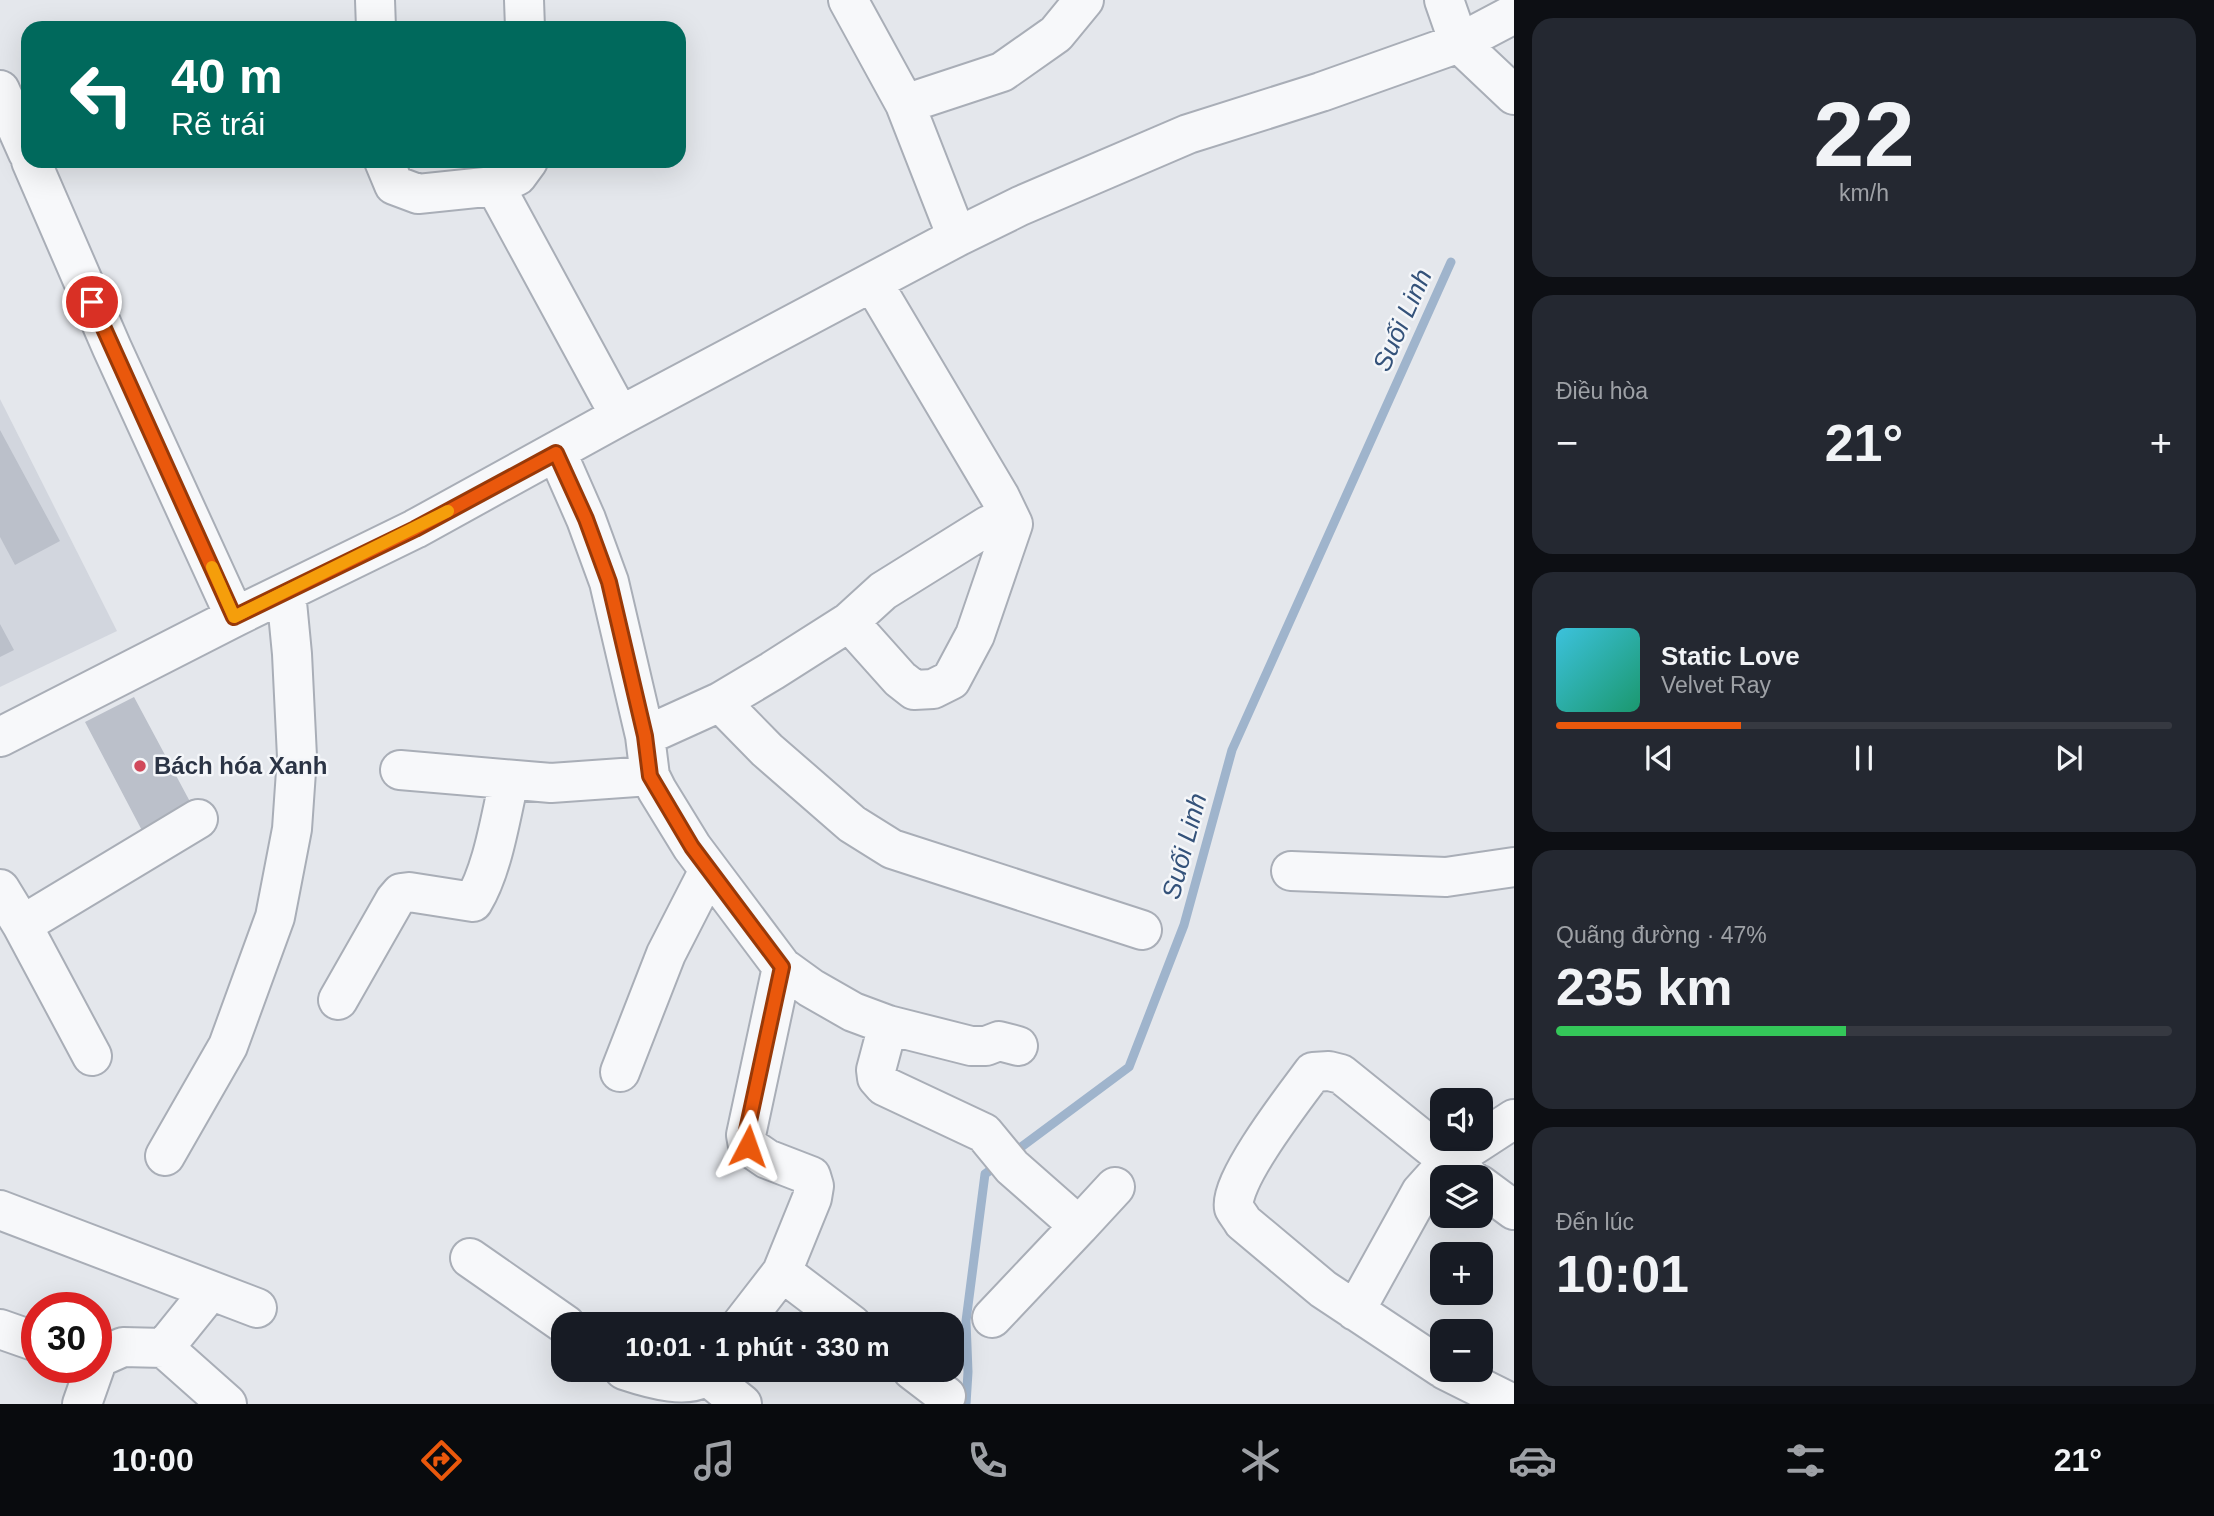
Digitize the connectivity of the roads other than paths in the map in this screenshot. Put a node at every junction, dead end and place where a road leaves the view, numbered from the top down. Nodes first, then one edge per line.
1 (376, 0) edge
2 (524, 0) edge
3 (848, 0) edge
4 (1084, 0) edge
5 (1444, 0) edge
6 (1514, 14) edge
7 (376, 21) edge
8 (525, 21) edge
9 (1459, 43) junction
10 (0, 90) edge
11 (1514, 95) edge
12 (905, 104) junction
13 (21, 134) edge
14 (36, 168) edge
15 (387, 168) edge
16 (523, 168) edge
17 (495, 186) junction
18 (957, 237) junction
19 (873, 283) junction
20 (620, 416) junction
21 (556, 453) junction
22 (1013, 524) junction
23 (286, 592) junction
24 (234, 617) junction
25 (849, 622) junction
26 (720, 702) junction
27 (645, 736) junction
28 (0, 737) edge
29 (400, 770) dead end
30 (650, 776) junction
31 (509, 781) junction
32 (198, 819) dead end
33 (1514, 867) edge
34 (709, 870) junction
35 (1291, 871) dead end
36 (0, 890) edge
37 (22, 925) junction
38 (1142, 930) dead end
39 (782, 967) junction
40 (338, 1000) dead end
41 (888, 1025) junction
42 (1018, 1046) dead end
43 (92, 1056) dead end
44 (620, 1072) dead end
45 (1514, 1119) edge
46 (164, 1156) dead end
47 (1453, 1165) edge
48 (1464, 1165) edge
49 (1115, 1187) dead end
50 (1430, 1187) edge
51 (1493, 1195) edge
52 (0, 1210) edge
53 (1514, 1210) edge
54 (1079, 1226) junction
55 (470, 1258) dead end
56 (782, 1272) junction
57 (210, 1291) junction
58 (257, 1308) dead end
59 (1355, 1311) junction
60 (751, 1312) edge
61 (835, 1312) edge
62 (551, 1315) edge
63 (992, 1318) dead end
64 (0, 1329) edge
65 (21, 1336) edge
66 (164, 1348) junction
67 (112, 1353) edge
68 (1430, 1360) edge
69 (719, 1382) edge
70 (928, 1382) edge
71 (1470, 1382) edge
72 (89, 1383) edge
73 (946, 1396) dead end
74 (82, 1404) edge
75 (227, 1404) edge
76 (742, 1404) edge
77 (1513, 1404) edge

1 - 7 street
2 - 8 street
3 - 12 street
4 - 12 street
5 - 9 street
6 - 9 street
9 - 11 street
9 - 18 street
10 - 13 street
12 - 18 street
14 - 24 street
15 - 17 street
16 - 17 street
17 - 20 street
18 - 19 street
19 - 20 street
19 - 22 street
20 - 21 street
21 - 23 street
21 - 27 street
22 - 25 street
22 - 25 street
23 - 24 street
23 - 46 street
24 - 28 street
25 - 26 street
26 - 27 street
26 - 38 street
27 - 30 street
29 - 31 street
30 - 31 street
30 - 34 street
31 - 40 street
32 - 37 street
33 - 35 street
34 - 39 street
34 - 44 street
36 - 37 street
37 - 43 street
39 - 41 street
39 - 56 street
41 - 42 street
41 - 54 street
45 - 48 street
47 - 59 street
49 - 54 street
50 - 59 street
51 - 53 street
52 - 57 street
54 - 63 street
55 - 62 street
56 - 60 street
56 - 61 street
57 - 58 street
57 - 66 street
59 - 68 street
64 - 65 street
66 - 67 street
66 - 75 street
69 - 76 street
70 - 73 street
71 - 77 street
72 - 74 street

